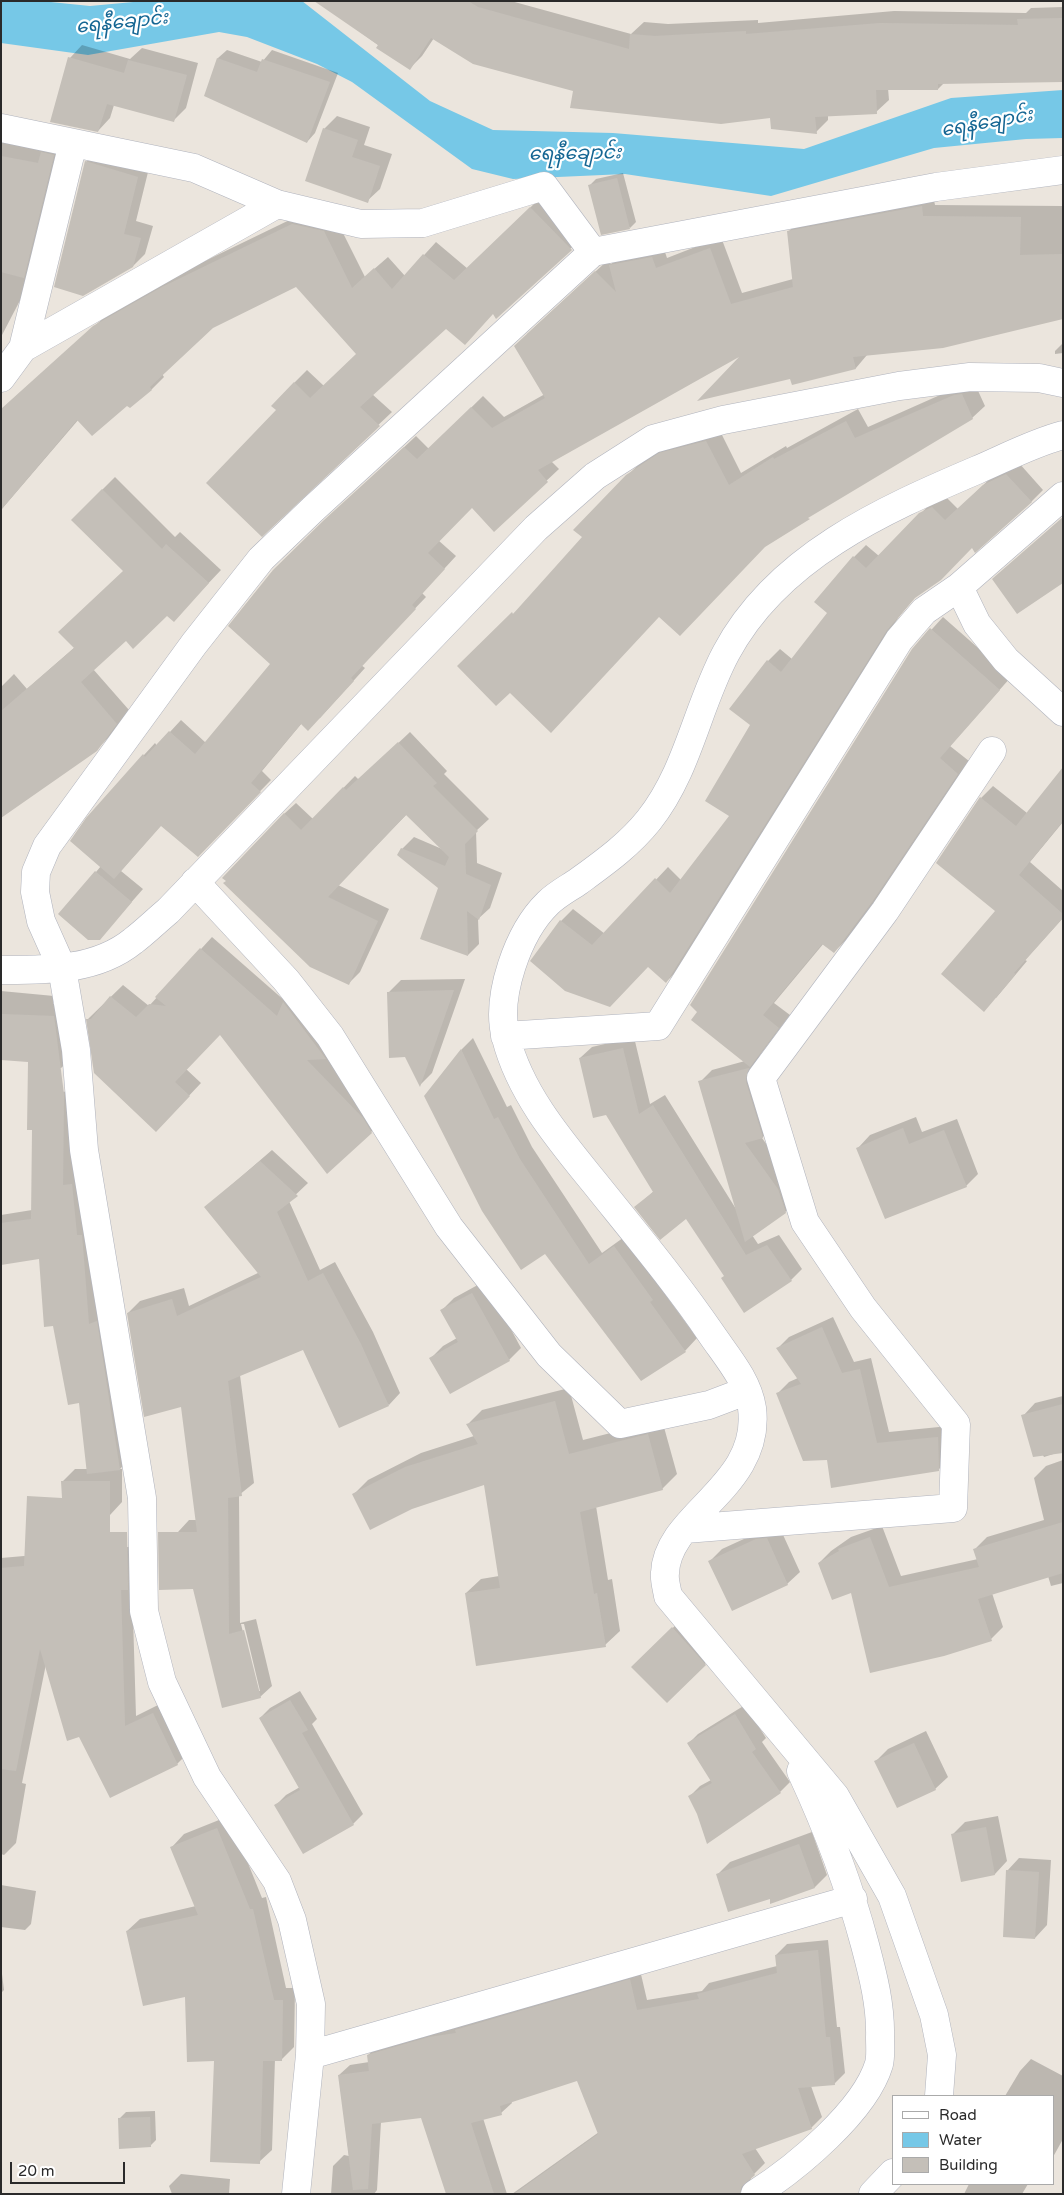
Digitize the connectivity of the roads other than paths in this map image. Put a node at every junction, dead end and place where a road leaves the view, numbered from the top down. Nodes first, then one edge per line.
1 (1, 128) edge
2 (73, 143) junction
3 (1063, 170) edge
4 (277, 204) junction
5 (593, 252) junction
6 (23, 348) junction
7 (1, 378) edge
8 (1063, 383) edge
9 (1063, 435) edge
10 (1063, 496) edge
11 (959, 587) junction
12 (1063, 712) edge
13 (992, 751) dead end
14 (195, 882) junction
15 (62, 968) junction
16 (1, 970) edge
17 (505, 1036) junction
18 (746, 1391) junction
19 (685, 1529) junction
20 (771, 1718) junction
21 (853, 1900) junction
22 (310, 2055) junction
23 (938, 2095) edge
24 (892, 2174) edge
25 (296, 2194) edge
26 (756, 2194) edge
27 (873, 2194) edge

1 - 2 street
2 - 4 street
2 - 6 street
3 - 5 street
4 - 5 street
4 - 6 street
5 - 15 street
6 - 7 street
8 - 14 street
9 - 17 street
10 - 11 street
11 - 12 street
11 - 17 street
13 - 19 street
14 - 15 street
14 - 18 street
15 - 16 street
15 - 22 street
17 - 18 street
18 - 19 street
19 - 20 street
20 - 21 street
20 - 23 street
21 - 22 street
21 - 26 street
22 - 25 street
24 - 27 street

